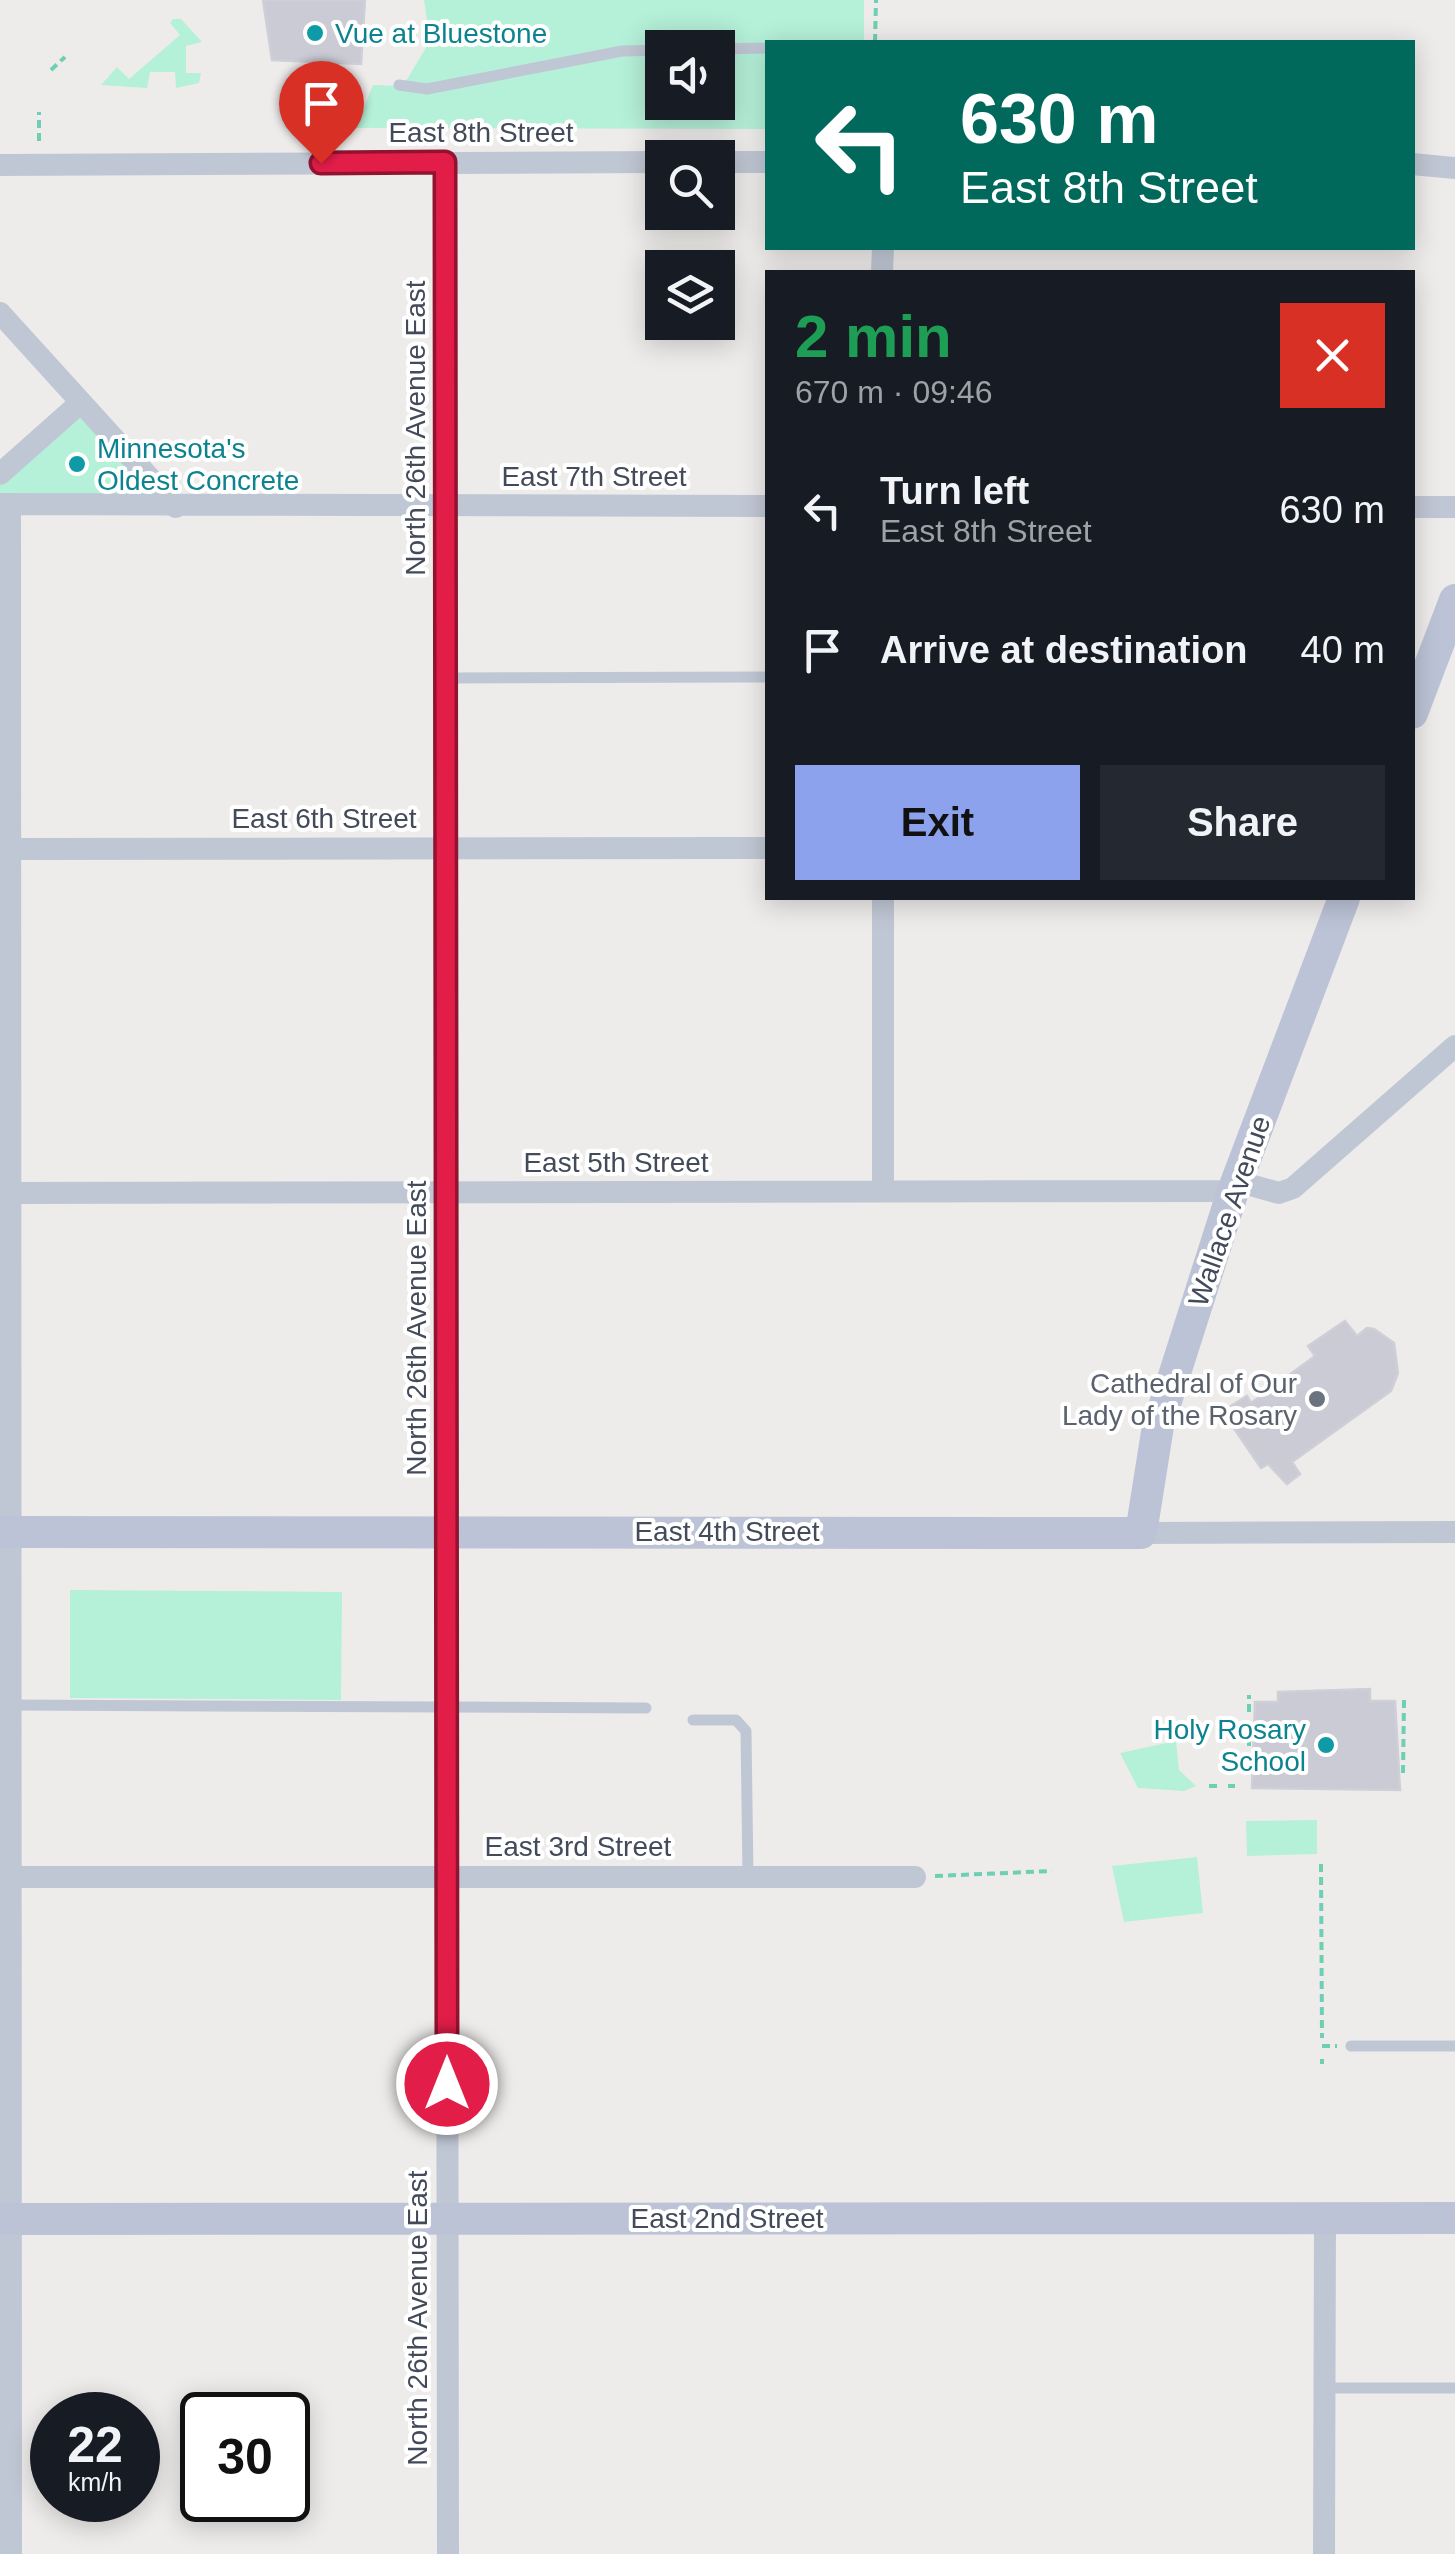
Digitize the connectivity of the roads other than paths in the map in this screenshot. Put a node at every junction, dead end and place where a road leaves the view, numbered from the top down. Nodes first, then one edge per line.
1 (765, 48) edge
2 (735, 49) edge
3 (645, 50) edge
4 (399, 85) dead end
5 (445, 162) junction
6 (645, 162) edge
7 (735, 162) edge
8 (765, 162) edge
9 (1415, 164) edge
10 (0, 165) edge
11 (1455, 168) edge
12 (0, 313) edge
13 (80, 403) junction
14 (0, 474) edge
15 (5, 504) edge
16 (176, 506) junction
17 (445, 506) junction
18 (765, 506) edge
19 (1415, 506) edge
20 (1455, 506) edge
21 (1455, 600) edge
22 (765, 677) edge
23 (446, 678) junction
24 (1415, 706) edge
25 (5, 848) edge
26 (446, 848) junction
27 (765, 848) edge
28 (883, 900) edge
29 (1343, 900) edge
30 (1455, 1046) edge
31 (1235, 1186) junction
32 (884, 1191) junction
33 (446, 1192) junction
34 (6, 1193) edge
35 (5, 1364) edge
36 (446, 1530) junction
37 (6, 1532) edge
38 (1455, 1532) edge
39 (1142, 1533) junction
40 (6, 1705) edge
41 (446, 1706) junction
42 (646, 1708) dead end
43 (693, 1720) dead end
44 (447, 1876) junction
45 (748, 1876) junction
46 (915, 1876) road end
47 (6, 1877) edge
48 (1351, 2046) dead end
49 (1455, 2046) edge
50 (447, 2218) junction
51 (1455, 2218) edge
52 (5, 2219) edge
53 (1325, 2219) junction
54 (1324, 2388) junction
55 (1455, 2388) edge
56 (4, 2392) edge
57 (11, 2554) edge
58 (448, 2554) edge
59 (1324, 2554) edge

1 - 2 lane
3 - 4 lane
5 - 6 street, East 8th Street
5 - 10 street, East 8th Street
5 - 17 street, North 26th Avenue East
7 - 8 street
9 - 11 street
12 - 13 street
13 - 14 street
13 - 16 street
15 - 16 street, East 7th Street
15 - 25 street
16 - 17 street, East 7th Street
17 - 18 street, East 7th Street
17 - 23 street, North 26th Avenue East
19 - 20 street
21 - 24 main road
22 - 23 lane
23 - 26 street, North 26th Avenue East
25 - 26 street, East 6th Street
25 - 34 street
26 - 27 street, East 6th Street
26 - 33 street, North 26th Avenue East
28 - 32 street
29 - 31 main road, Wallace Avenue
30 - 31 street, East 5th Street
31 - 32 street, East 5th Street
31 - 39 main road, Wallace Avenue
32 - 33 street, East 5th Street
33 - 34 street, East 5th Street
33 - 36 street, North 26th Avenue East
34 - 35 street
35 - 37 street
36 - 37 main road, East 4th Street
36 - 39 main road, East 4th Street
36 - 41 street, North 26th Avenue East
37 - 40 street
38 - 39 street, East 4th Street
40 - 41 lane
40 - 47 street
41 - 42 lane
41 - 44 street, North 26th Avenue East
43 - 45 lane
44 - 45 street, East 3rd Street
44 - 47 street, East 3rd Street
44 - 50 street, North 26th Avenue East
45 - 46 street, East 3rd Street
47 - 52 street
48 - 49 lane
50 - 52 main road, East 2nd Street
50 - 53 main road, East 2nd Street
50 - 58 street, North 26th Avenue East
51 - 53 main road, East 2nd Street
52 - 56 street
53 - 54 street
54 - 55 lane
54 - 59 street
56 - 57 street

